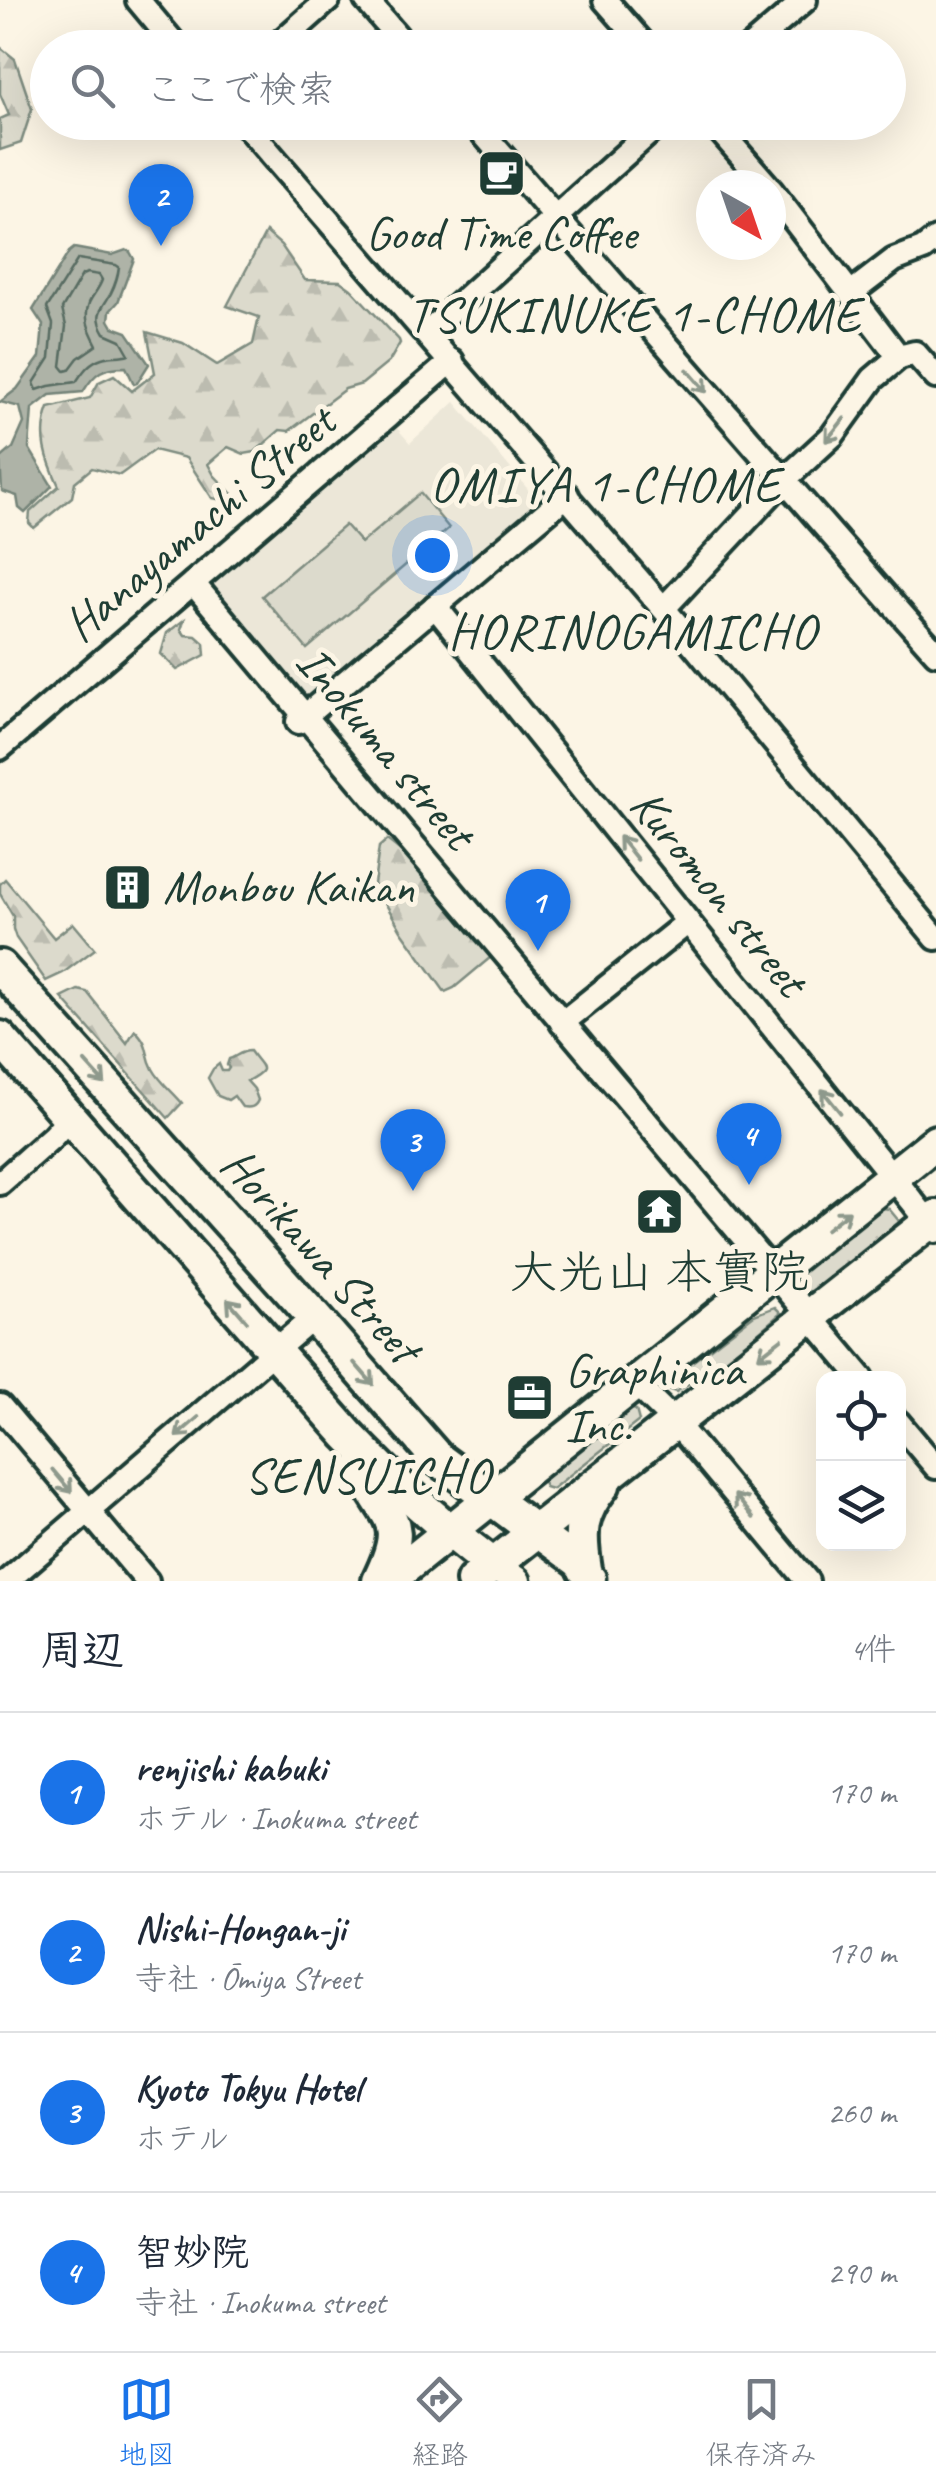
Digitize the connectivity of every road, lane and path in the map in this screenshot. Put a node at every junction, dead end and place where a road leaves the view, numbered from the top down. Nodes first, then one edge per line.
1 (138, 0) edge
2 (328, 0) edge
3 (366, 0) edge
4 (605, 0) edge
5 (806, 0) edge
6 (163, 30) edge
7 (294, 30) edge
8 (392, 30) edge
9 (631, 30) edge
10 (770, 30) edge
11 (259, 140) edge
12 (489, 140) edge
13 (641, 140) edge
14 (728, 140) edge
15 (753, 170) edge
16 (786, 210) edge
17 (555, 216) junction
18 (936, 239) edge
19 (851, 293) junction
20 (427, 333) junction
21 (907, 354) junction
22 (452, 361) junction
23 (936, 378) edge
24 (783, 482) junction
25 (567, 495) junction
26 (193, 583) junction
27 (435, 606) junction
28 (664, 608) junction
29 (936, 652) edge
30 (301, 719) junction
31 (0, 748) edge
32 (688, 922) junction
33 (936, 938) edge
34 (0, 967) edge
35 (562, 1023) junction
36 (0, 1038) edge
37 (69, 1118) junction
38 (936, 1142) edge
39 (892, 1178) junction
40 (0, 1183) edge
41 (934, 1224) edge
42 (772, 1272) junction
43 (314, 1317) junction
44 (810, 1317) junction
45 (274, 1351) junction
46 (856, 1371) edge
47 (635, 1383) junction
48 (0, 1406) edge
49 (675, 1422) junction
50 (906, 1431) edge
51 (348, 1435) junction
52 (544, 1456) junction
53 (437, 1458) junction
54 (618, 1466) junction
55 (936, 1467) edge
56 (489, 1498) junction
57 (89, 1513) junction
58 (448, 1531) junction
59 (535, 1531) junction
60 (494, 1576) edge
61 (589, 1576) edge
62 (7, 1581) edge
63 (148, 1581) edge
64 (379, 1581) edge
65 (388, 1581) edge
66 (807, 1581) edge

1 - 6 street
2 - 7 street
3 - 8 street
4 - 9 street
5 - 10 street
11 - 20 street
12 - 17 street
13 - 17 street
14 - 15 street
16 - 19 street
17 - 20 street
17 -> 24 street
18 - 19 street
19 - 21 street
20 - 22 street
21 - 23 street
21 -> 24 street
22 - 25 street
22 - 26 street, Hanayamachi Street
24 - 28 street
24 - 29 street
25 - 27 street
25 - 28 street
26 - 30 street, Inokuma street
26 - 31 street, Hanayamachi Street
27 - 30 street
32 -> 27 street, Kuromon street
28 - 33 street
30 - 35 street, Inokuma street
32 - 35 street
39 -> 32 street, Kuromon street
34 -> 43 highway, Horikawa Street
35 - 42 street, Inokuma street
36 - 37 highway, Horikawa Street
37 - 40 street
45 -> 37 highway, Horikawa Street
38 - 39 highway
39 - 41 street, Kuromon street
42 -> 39 highway
41 - 44 highway
42 - 44 street, Inokuma street
42 - 47 highway
43 - 45 street
43 -> 53 highway, Horikawa Street
44 - 46 street, Inokuma street
44 -> 49 highway
45 - 51 highway, Horikawa Street
45 -> 57 street
47 - 49 street
47 - 52 highway
48 -> 57 street
49 - 54 highway
66 -> 49 street
50 - 55 street
51 - 58 highway, Horikawa Street
51 - 64 highway
52 - 53 highway
52 - 56 highway
53 - 56 highway, Horikawa Street
54 - 59 highway
54 - 61 highway
56 - 58 highway
56 - 59 highway, Horikawa Street
57 - 62 street
57 - 63 street
58 - 60 highway, Horikawa Street
58 - 65 highway
59 - 60 highway
59 - 61 main road, Horikawa Street

